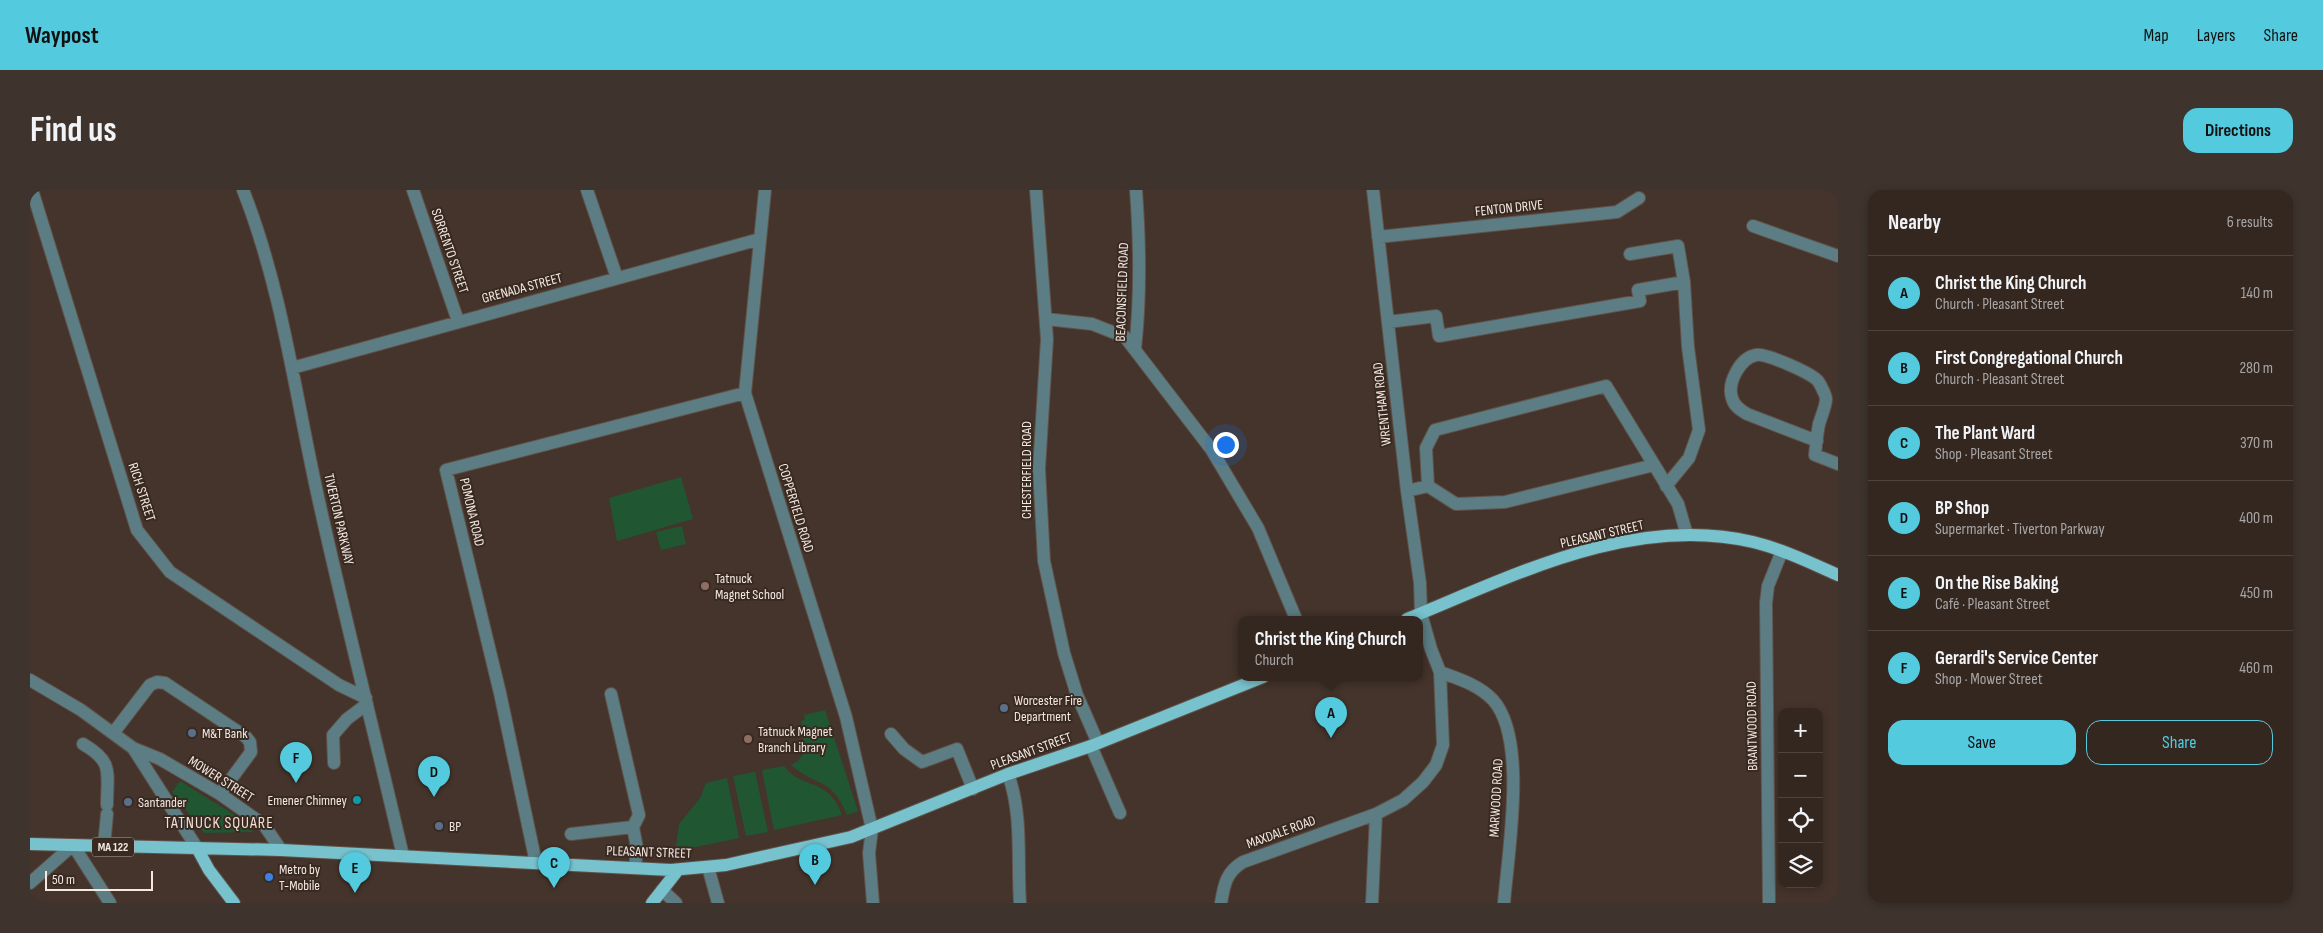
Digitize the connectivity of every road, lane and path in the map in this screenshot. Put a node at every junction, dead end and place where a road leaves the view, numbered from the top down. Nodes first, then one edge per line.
1 (32, 190) edge
2 (242, 190) edge
3 (413, 190) edge
4 (587, 190) edge
5 (765, 190) edge
6 (1036, 190) edge
7 (1136, 190) edge
8 (1373, 190) edge
9 (1639, 198) dead end
10 (1753, 226) dead end
11 (1378, 237) junction
12 (760, 239) junction
13 (1630, 254) dead end
14 (1838, 256) edge
15 (617, 278) junction
16 (1684, 282) junction
17 (1046, 319) junction
18 (458, 321) junction
19 (1388, 322) junction
20 (1135, 349) junction
21 (292, 368) junction
22 (745, 393) junction
23 (1817, 441) junction
24 (1838, 464) edge
25 (1654, 465) junction
26 (1428, 486) junction
27 (1666, 486) junction
28 (1407, 491) junction
29 (1686, 535) junction
30 (1782, 551) junction
31 (1838, 575) edge
32 (1421, 614) junction
33 (1295, 616) edge
34 (1416, 616) edge
35 (1423, 621) edge
36 (1440, 672) junction
37 (30, 680) edge
38 (1253, 681) edge
39 (611, 694) dead end
40 (367, 701) junction
41 (114, 732) junction
42 (891, 734) dead end
43 (82, 744) dead end
44 (1094, 744) junction
45 (133, 748) junction
46 (334, 763) dead end
47 (1008, 774) junction
48 (973, 788) junction
49 (220, 794) junction
50 (1120, 812) dead end
51 (1376, 814) junction
52 (633, 827) junction
53 (872, 829) junction
54 (571, 834) dead end
55 (30, 844) edge
56 (73, 845) junction
57 (104, 846) junction
58 (197, 848) junction
59 (281, 850) junction
60 (403, 856) junction
61 (536, 863) junction
62 (708, 867) junction
63 (635, 868) junction
64 (678, 870) junction
65 (30, 883) edge
66 (662, 890) junction
67 (110, 903) edge
68 (234, 903) edge
69 (652, 903) edge
70 (676, 903) edge
71 (718, 903) edge
72 (873, 903) edge
73 (1020, 903) edge
74 (1221, 903) edge
75 (1372, 903) edge
76 (1504, 903) edge
77 (1769, 903) edge

1 - 40 street, RICH STREET
2 - 21 street, TIVERTON PARKWAY
3 - 18 street, SORRENTO STREET
4 - 15 street
5 - 12 street, COPPERFIELD ROAD
6 - 17 street, CHESTERFIELD ROAD
7 - 20 street, BEACONSFIELD ROAD
8 - 11 street, WRENTHAM ROAD
9 - 11 street, FENTON DRIVE
10 - 14 street
11 - 19 street, WRENTHAM ROAD
12 - 15 street, GRENADA STREET
12 - 22 street, COPPERFIELD ROAD
13 - 16 street
15 - 18 street, GRENADA STREET
16 - 19 street
16 - 27 street
17 - 20 street
17 - 44 street, CHESTERFIELD ROAD
18 - 21 street, GRENADA STREET
19 - 28 street, WRENTHAM ROAD
20 - 33 street, BEACONSFIELD ROAD
21 - 40 street, TIVERTON PARKWAY
22 - 53 street, COPPERFIELD ROAD
22 - 61 street, POMONA ROAD
23 - 23 street
23 - 24 street
25 - 26 street
25 - 26 street
25 - 27 street
26 - 28 street
27 - 29 street
28 - 32 street, WRENTHAM ROAD
29 - 30 main road, PLEASANT STREET
29 - 32 main road, PLEASANT STREET
30 - 31 main road, PLEASANT STREET
30 - 77 street, BRANTWOOD ROAD
32 - 34 main road, PLEASANT STREET
35 - 36 street, WRENTHAM ROAD
36 - 51 street, MAXDALE ROAD
36 - 76 street, MARWOOD ROAD
37 - 41 street, MOWER STREET
38 - 44 main road, PLEASANT STREET
39 - 52 street
40 - 46 street
40 - 60 street, TIVERTON PARKWAY
41 - 45 street, MOWER STREET
41 - 49 street
42 - 48 street
43 - 57 street
44 - 47 main road, PLEASANT STREET
44 - 50 street, CHESTERFIELD ROAD
45 - 49 street, MOWER STREET
45 - 58 street, MOWER STREET
47 - 48 main road, PLEASANT STREET
47 - 73 street
48 - 53 main road, PLEASANT STREET
49 - 59 street, MOWER STREET
51 - 74 street, MAXDALE ROAD
51 - 75 street
52 - 54 street
52 - 63 street
53 - 62 main road, PLEASANT STREET
53 - 72 street, COPPERFIELD ROAD
55 - 56 main road, PLEASANT STREET / MA 122
56 - 57 main road, PLEASANT STREET / MA 122
56 - 65 street
56 - 67 street
57 - 58 main road, PLEASANT STREET / MA 122
58 - 59 main road, PLEASANT STREET
58 - 68 main road
59 - 60 main road, PLEASANT STREET
60 - 61 main road, PLEASANT STREET
61 - 63 main road, PLEASANT STREET
62 - 64 main road, PLEASANT STREET
62 - 71 street
63 - 64 main road, PLEASANT STREET
64 - 66 main road
66 - 69 main road
66 - 70 street

